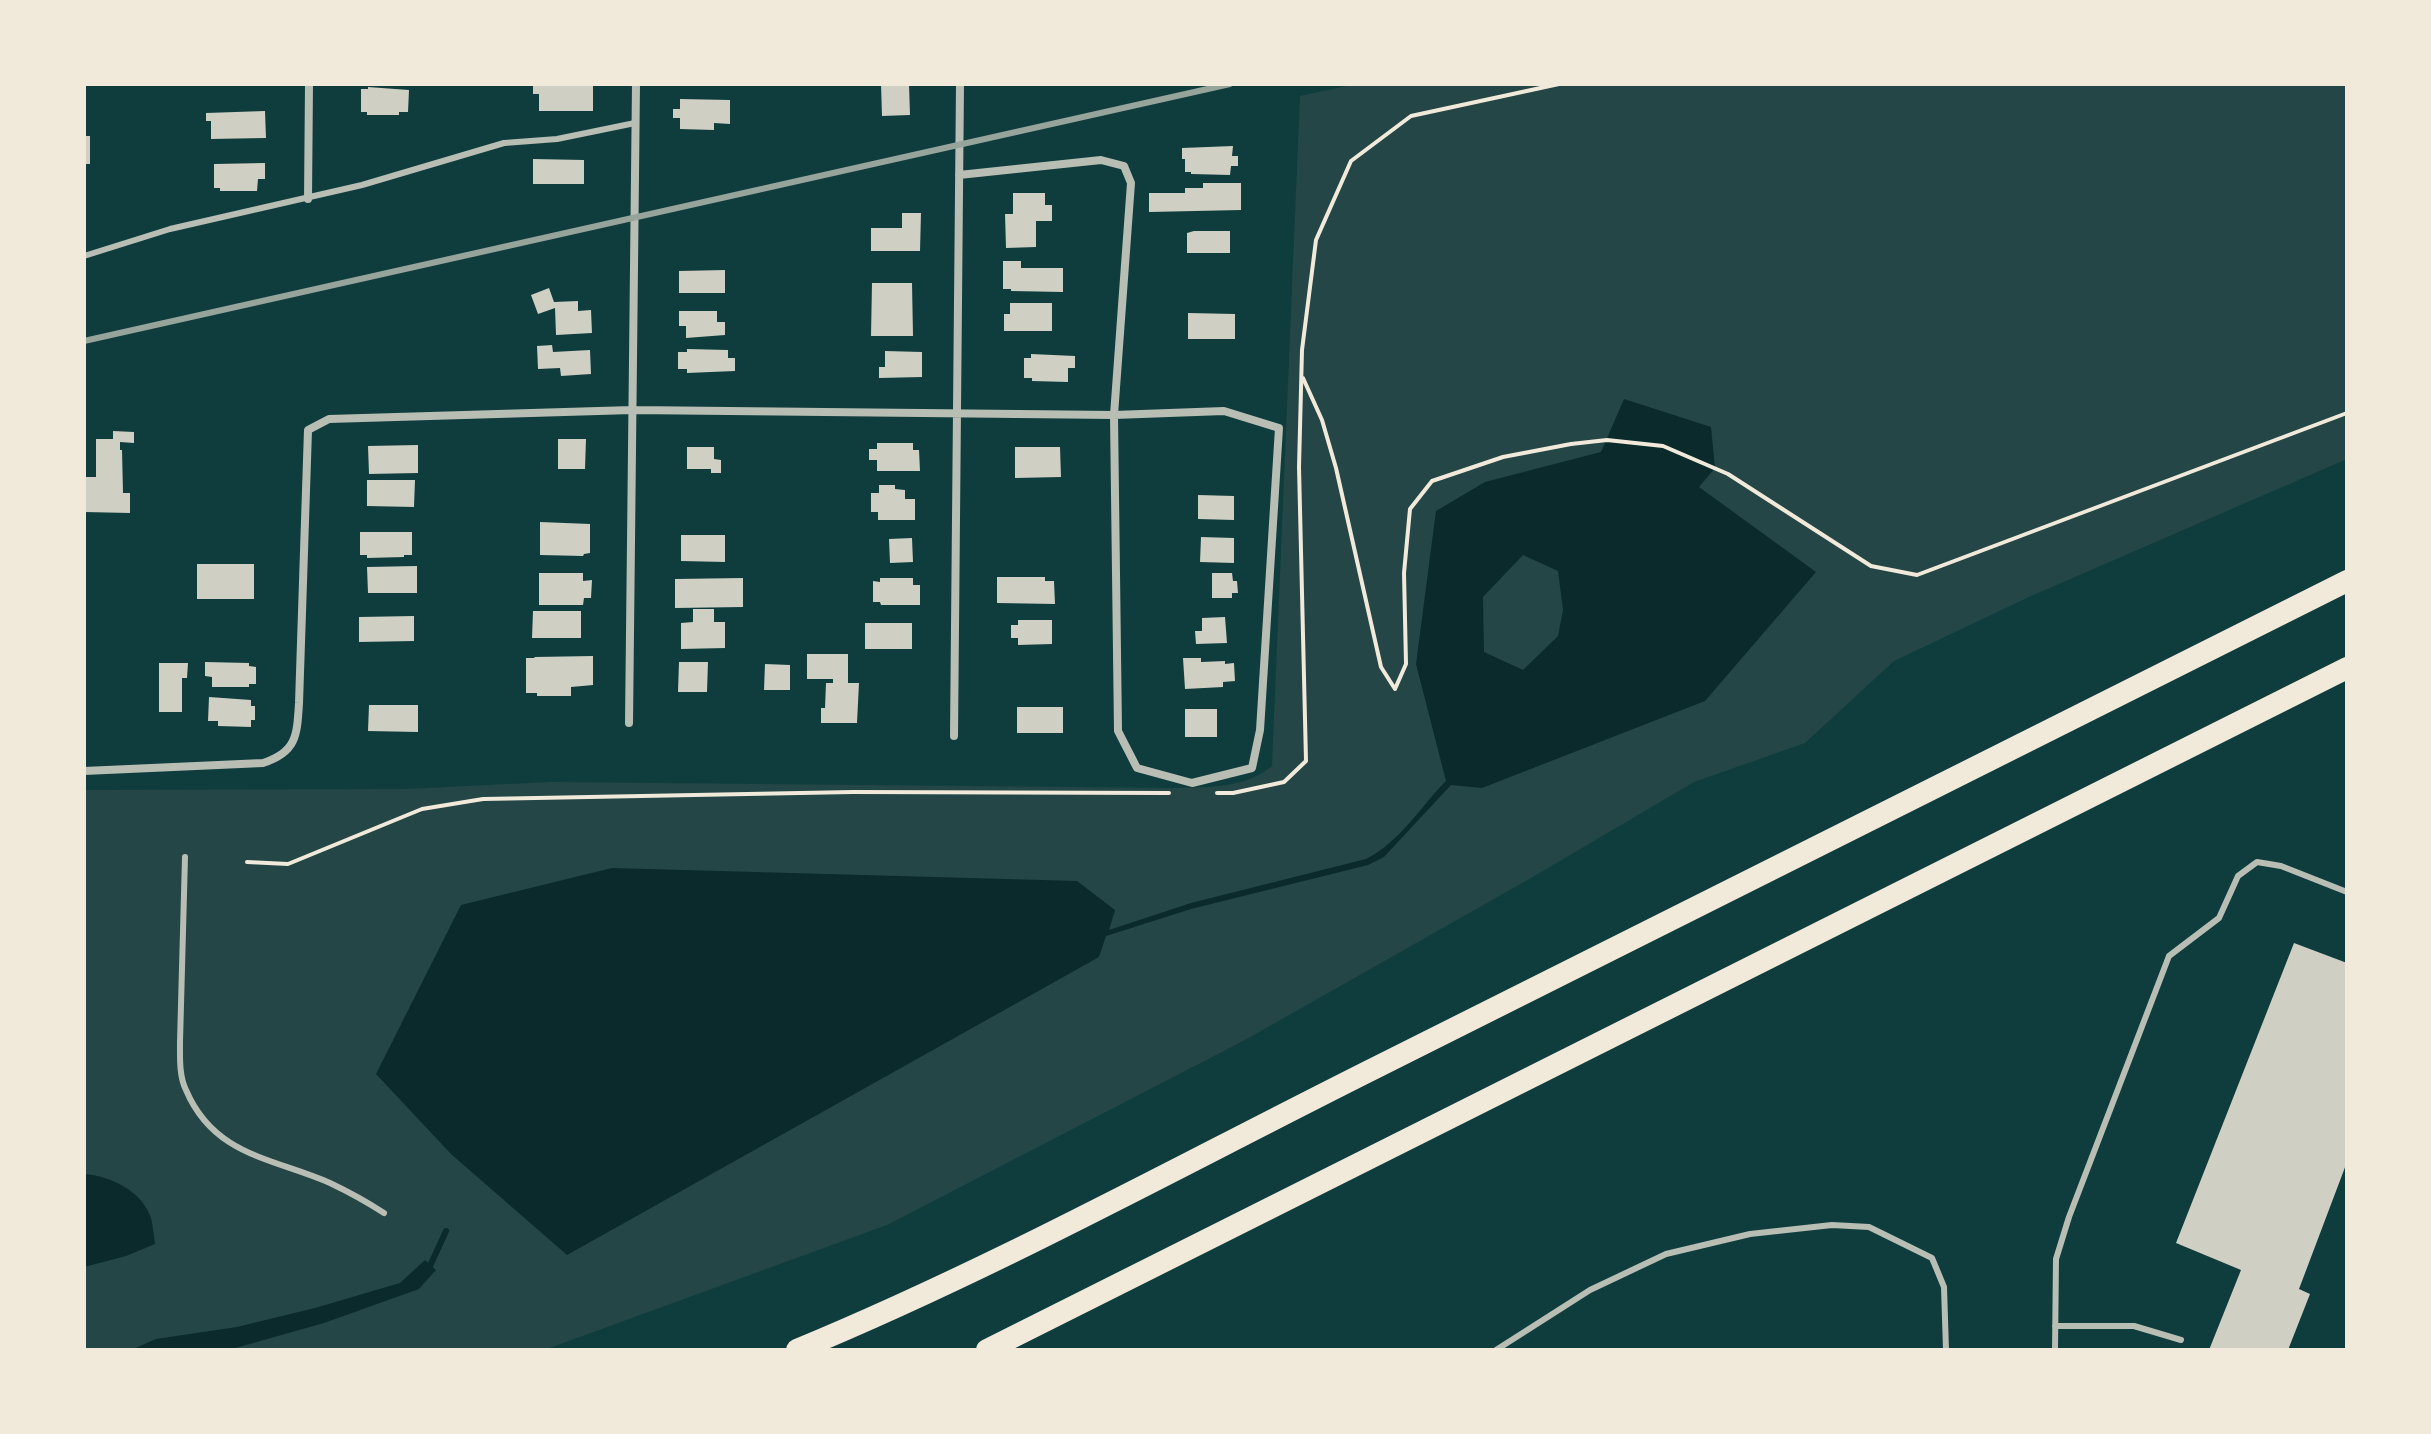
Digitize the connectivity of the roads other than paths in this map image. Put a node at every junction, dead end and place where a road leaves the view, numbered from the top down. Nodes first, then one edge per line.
1 (309, 84) edge
2 (636, 84) edge
3 (960, 84) edge
4 (635, 123) junction
5 (959, 175) junction
6 (308, 199) junction
7 (84, 256) edge
8 (632, 410) junction
9 (957, 414) junction
10 (1114, 415) junction
11 (2347, 581) edge
12 (2347, 668) edge
13 (629, 723) dead end
14 (954, 736) dead end
15 (84, 771) edge
16 (185, 857) dead end
17 (2347, 892) edge
18 (384, 1213) dead end
19 (2055, 1326) junction
20 (2181, 1340) dead end
21 (797, 1350) edge
22 (987, 1350) edge
23 (1496, 1350) edge
24 (1946, 1350) edge
25 (2055, 1350) edge

1 - 6 street
2 - 4 street
3 - 5 street
4 - 6 lane
4 - 8 street
5 - 9 street
5 - 10 street
6 - 7 lane
8 - 9 street
8 - 13 street
8 - 15 street
9 - 10 street
9 - 14 street
10 - 10 street
11 - 21 highway
12 - 22 highway
16 - 18 lane
17 - 19 lane
19 - 20 lane
19 - 25 lane
23 - 24 lane

